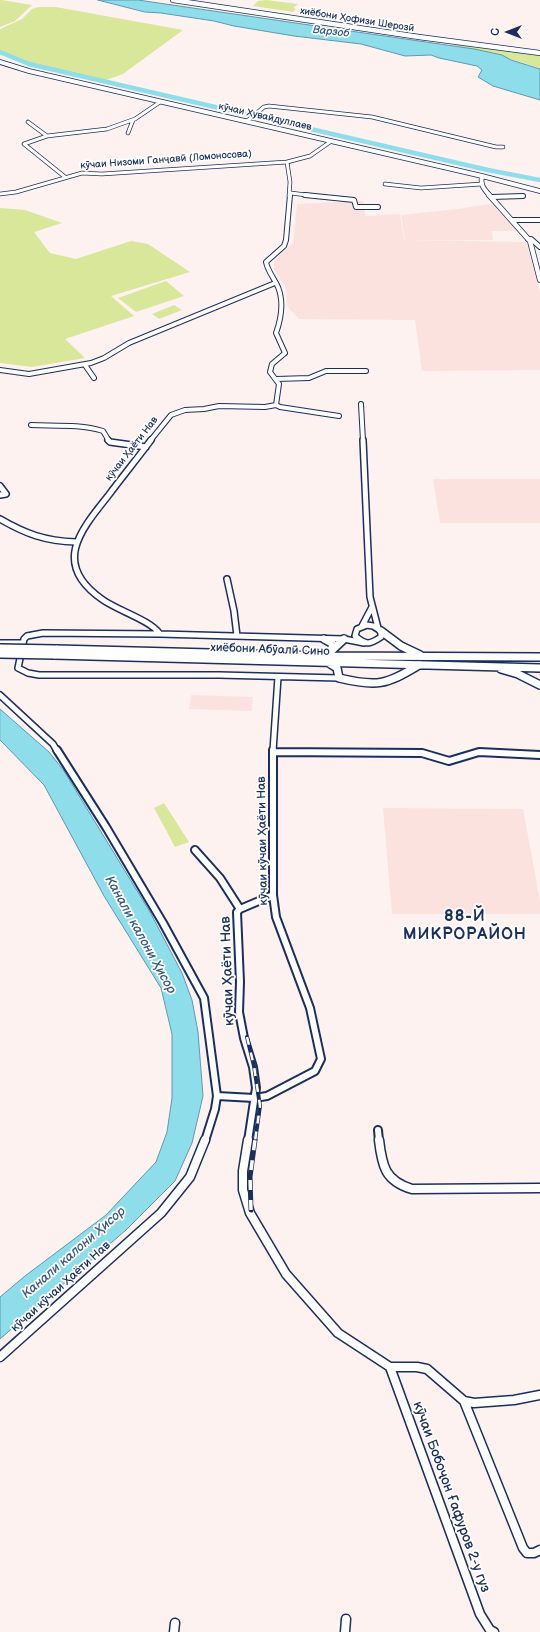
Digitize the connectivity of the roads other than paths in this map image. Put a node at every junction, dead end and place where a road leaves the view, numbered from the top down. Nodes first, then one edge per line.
1 (173, 0) edge
2 (198, 0) edge
3 (540, 49) edge
4 (540, 53) edge
5 (0, 62) edge
6 (160, 102) junction
7 (133, 120) junction
8 (28, 122) dead end
9 (246, 122) junction
10 (128, 133) dead end
11 (47, 136) junction
12 (330, 142) junction
13 (503, 147) dead end
14 (287, 162) junction
15 (482, 176) junction
16 (65, 178) junction
17 (385, 184) dead end
18 (482, 184) junction
19 (540, 190) edge
20 (291, 193) junction
21 (0, 194) edge
22 (524, 196) dead end
23 (492, 197) junction
24 (378, 207) dead end
25 (513, 220) junction
26 (540, 220) edge
27 (528, 239) junction
28 (540, 247) edge
29 (540, 280) edge
30 (275, 283) junction
31 (85, 365) junction
32 (0, 370) edge
33 (366, 371) dead end
34 (94, 378) dead end
35 (276, 379) junction
36 (361, 404) dead end
37 (276, 405) junction
38 (339, 416) dead end
39 (31, 425) dead end
40 (146, 447) junction
41 (0, 486) edge
42 (0, 496) edge
43 (0, 519) edge
44 (76, 542) junction
45 (227, 580) dead end
46 (372, 608) junction
47 (362, 626) junction
48 (356, 630) junction
49 (379, 630) junction
50 (160, 634) junction
51 (237, 636) junction
52 (324, 639) junction
53 (344, 639) junction
54 (364, 642) junction
55 (0, 643) edge
56 (22, 643) junction
57 (0, 648) edge
58 (55, 652) junction
59 (0, 654) edge
60 (326, 656) junction
61 (540, 657) edge
62 (421, 660) junction
63 (320, 662) junction
64 (486, 666) junction
65 (540, 668) edge
66 (278, 677) junction
67 (339, 678) junction
68 (540, 685) edge
69 (0, 695) edge
70 (273, 752) junction
71 (540, 755) edge
72 (195, 850) dead end
73 (273, 895) junction
74 (240, 909) junction
75 (217, 1096) junction
76 (254, 1098) junction
77 (378, 1130) dead end
78 (540, 1188) edge
79 (0, 1357) edge
80 (390, 1367) junction
81 (540, 1395) edge
82 (464, 1401) junction
83 (540, 1550) edge
84 (346, 1618) dead end
85 (345, 1632) edge
86 (494, 1632) edge

1 - 4 main road, хиёбони Ҳофизи Шерозӣ
2 - 3 main road, хиёбони Ҳофизи Шерозӣ
5 - 6 street, кӯчаи Хувайдуллаев
6 - 7 street
6 - 9 street, кӯчаи Хувайдуллаев
7 - 10 street
7 - 11 street
8 - 11 street
9 - 12 street, кӯчаи Хувайдуллаев
9 - 13 street
11 - 16 street
12 - 14 street
12 - 15 street, кӯчаи Хувайдуллаев
14 - 16 street, кӯчаи Низоми Ганҷавӣ (Ломоносова)
14 - 20 street
15 - 18 street
15 - 19 street, кӯчаи Хувайдуллаев
16 - 21 street, кӯчаи Низоми Ганҷавӣ (Ломоносова)
17 - 18 street
18 - 23 street
20 - 24 street
20 - 30 street
22 - 23 street
23 - 25 street
25 - 26 street
25 - 27 street
27 - 28 street
27 - 29 street
30 - 31 street
30 - 35 street
31 - 32 street
31 - 34 street
33 - 35 street
35 - 37 street
36 - 46 street
37 - 38 street, кӯчаи Ҳаёти Нав
37 - 40 street, кӯчаи Ҳаёти Нав
39 - 40 street
40 - 44 street, кӯчаи Ҳаёти Нав
41 - 42 street
43 - 44 street
44 - 50 street, кӯчаи Ҳаёти Нав
45 - 51 street
46 - 47 street
46 - 49 street
47 - 48 street
47 - 49 street
48 - 53 street
48 - 54 street
49 - 54 street
49 - 62 main road
50 - 51 street
50 - 56 street
51 - 52 street
52 - 53 street
52 - 60 main road
53 - 54 street
53 - 60 main road
55 - 56 street
56 - 66 street
57 - 58 main road, хиёбони Абӯалӣ Сино, bridge
58 - 59 main road, хиёбони Абӯалӣ Сино, bridge
58 - 60 main road, хиёбони Абӯалӣ Сино
58 - 63 main road, хиёбони Абӯалӣ Сино
60 - 62 main road, хиёбони Абӯалӣ Сино
61 - 62 main road, хиёбони Абӯалӣ Сино
62 - 63 main road, хиёбони Абӯалӣ Сино
62 - 64 main road, хиёбони Абӯалӣ Сино
62 - 67 main road
63 - 67 main road
64 - 65 main road, хиёбони Абӯалӣ Сино
64 - 68 main road
66 - 67 street
66 - 70 street, кӯчаи кӯчаи Ҳаёти Нав
69 - 75 street, кӯчаи Ҳаёти Нав
70 - 71 street
70 - 73 street, кӯчаи кӯчаи Ҳаёти Нав
72 - 74 street
73 - 74 street, кӯчаи Ҳаёти Нав
73 - 76 street, кӯчаи кӯчаи Ҳаёти Нав
74 - 76 street, кӯчаи Ҳаёти Нав
75 - 76 street, кӯчаи кӯчаи Ҳаёти Нав
75 - 79 street, кӯчаи кӯчаи Ҳаёти Нав
76 - 80 street, кӯчаи Ҳаёти Нав
77 - 78 street
80 - 82 street
80 - 86 street, кӯчаи Бобоҷон Ғафуров 2-у гуз
81 - 82 street
82 - 83 street
84 - 85 street

